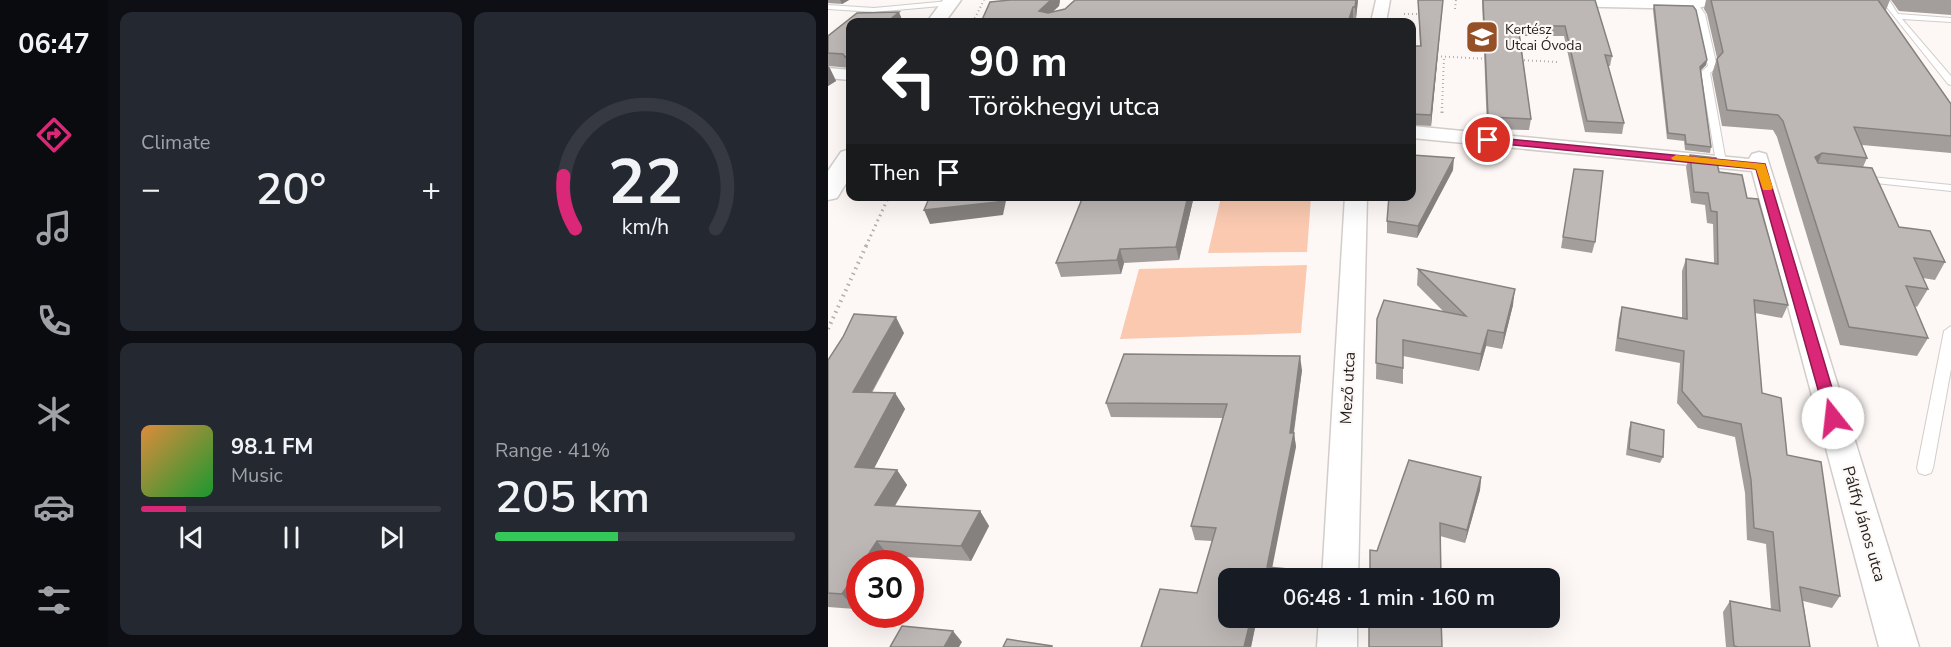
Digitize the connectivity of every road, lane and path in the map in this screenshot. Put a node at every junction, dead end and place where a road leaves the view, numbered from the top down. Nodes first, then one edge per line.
1 (984, 0) edge
2 (1383, 0) edge
3 (1456, 0) edge
4 (1713, 0) edge
5 (1885, 0) edge
6 (951, 2) edge
7 (1542, 2) edge
8 (1694, 5) junction
9 (828, 7) edge
10 (1455, 9) dead end
11 (1896, 16) junction
12 (939, 18) edge
13 (976, 18) edge
14 (1380, 18) edge
15 (1951, 20) edge
16 (1422, 56) edge
17 (1444, 57) junction
18 (1490, 59) edge
19 (1513, 60) edge
20 (1558, 62) dead end
21 (828, 73) edge
22 (846, 75) edge
23 (1951, 82) edge
24 (1442, 117) dead end
25 (1416, 132) edge
26 (1721, 162) junction
27 (846, 163) edge
28 (1849, 178) edge
29 (1951, 188) edge
30 (828, 192) edge
31 (887, 201) edge
32 (1356, 201) edge
33 (828, 329) edge
34 (1951, 331) edge
35 (1925, 468) dead end
36 (1340, 568) edge
37 (1337, 628) edge
38 (1336, 647) edge
39 (1899, 647) edge

1 - 13 path
2 - 14 street
3 - 10 path
4 - 8 street
5 - 11 lane
6 - 9 lane
6 - 12 street
7 - 8 street
8 - 26 lane
11 - 15 lane
11 - 23 lane
16 - 17 path
17 - 18 path
17 - 24 path
19 - 20 path
21 - 22 street
25 - 26 street
26 - 39 street, Pálffy János utca
27 - 30 street
28 - 29 lane
31 - 33 path
32 - 36 street, Mező utca
34 - 35 lane
37 - 38 street

